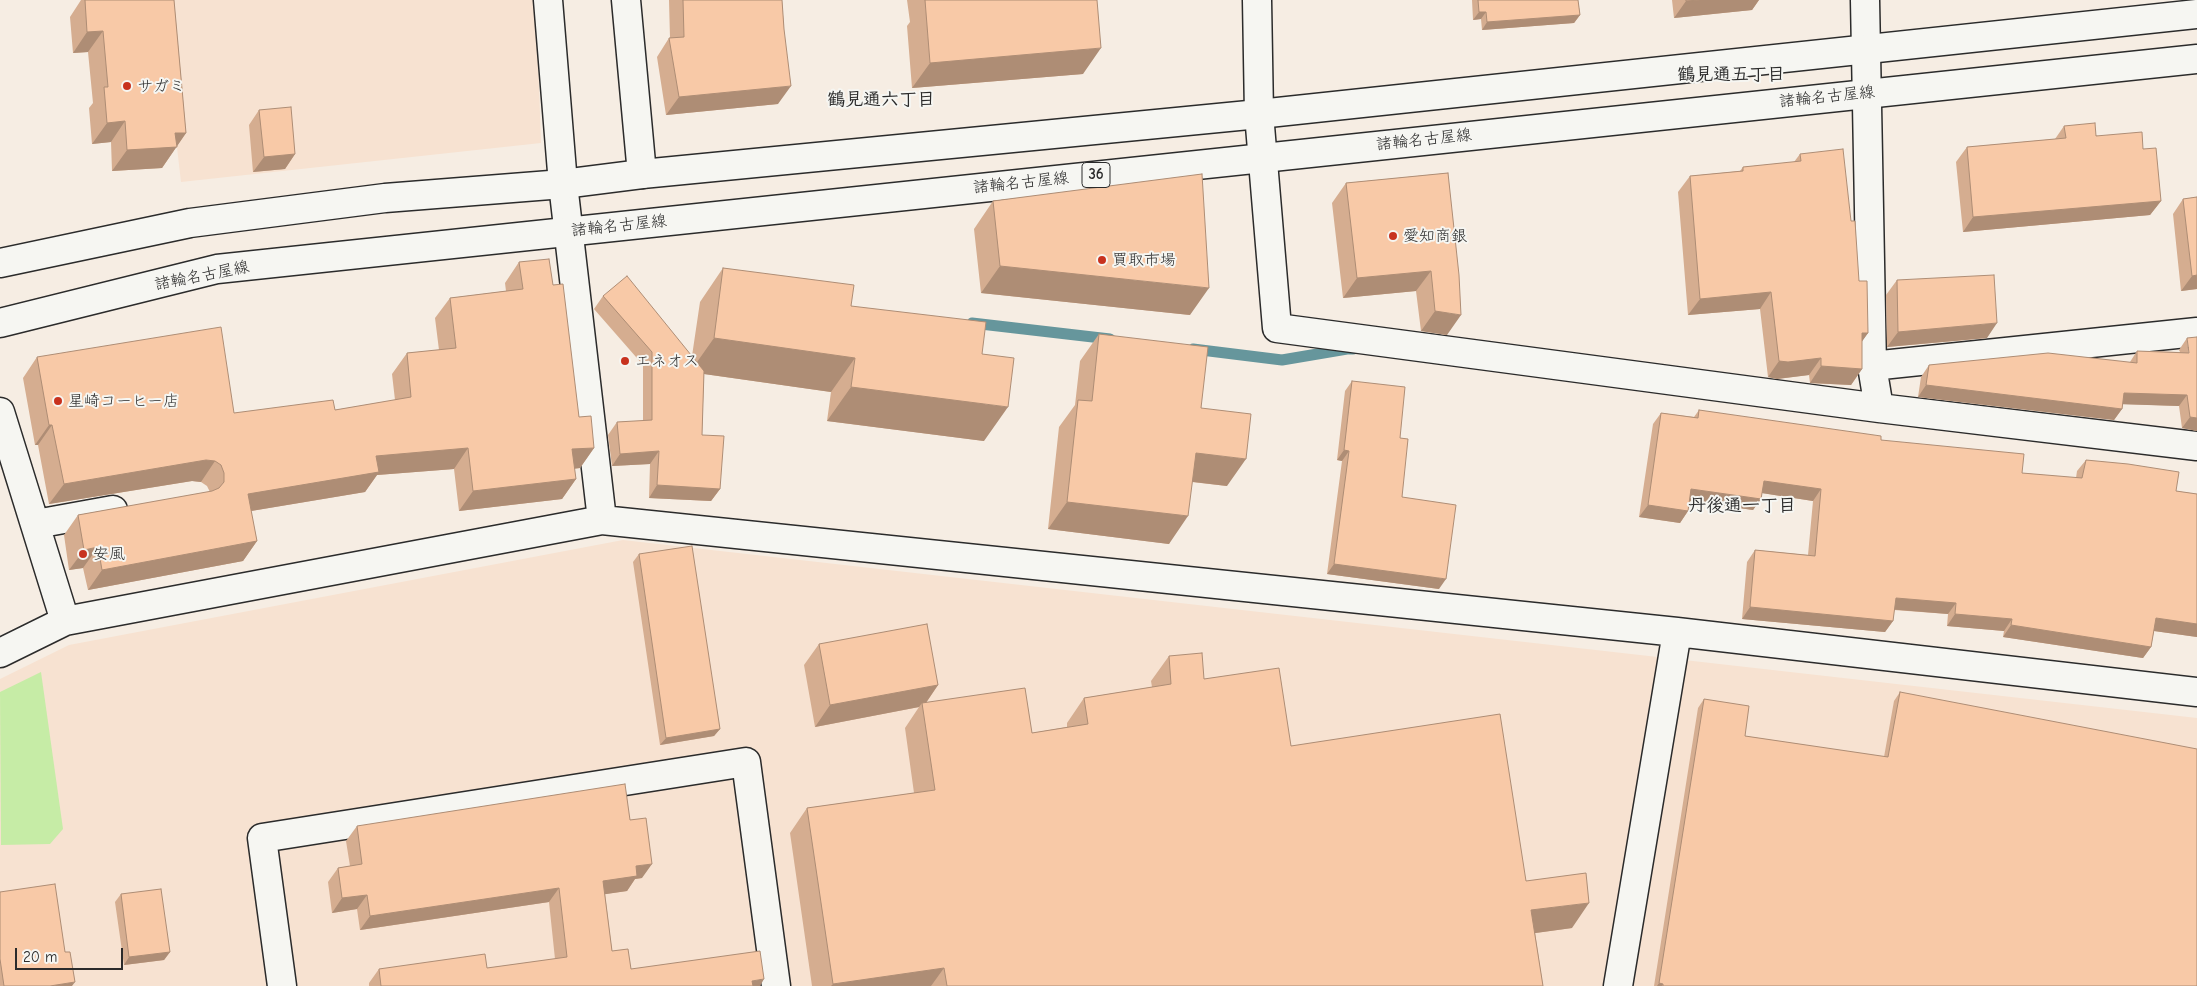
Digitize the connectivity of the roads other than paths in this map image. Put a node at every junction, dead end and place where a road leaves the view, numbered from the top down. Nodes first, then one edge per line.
1 (548, 0) edge
2 (626, 0) edge
3 (1257, 0) edge
4 (1865, 0) edge
5 (2197, 14) edge
6 (1866, 51) junction
7 (2197, 58) edge
8 (1867, 93) junction
9 (1259, 114) junction
10 (1262, 157) junction
11 (642, 174) junction
12 (563, 184) junction
13 (568, 232) junction
14 (0, 263) edge
15 (0, 323) edge
16 (2197, 332) edge
17 (1872, 366) junction
18 (1879, 408) junction
19 (0, 412) edge
20 (2197, 446) edge
21 (139, 506) edge
22 (602, 520) junction
23 (36, 524) junction
24 (65, 621) junction
25 (1677, 632) junction
26 (0, 653) edge
27 (2197, 692) edge
28 (282, 986) edge
29 (776, 986) edge
30 (1618, 986) edge

1 - 12 main road
2 - 11 main road
3 - 9 main road
4 - 6 main road
5 - 6 main road
6 - 8 main road
6 - 9 main road
7 - 8 main road, 諸輪名古屋線 / 36
8 - 10 main road, 諸輪名古屋線 / 36
8 - 17 main road
9 - 10 main road
9 - 11 main road
10 - 13 main road, 諸輪名古屋線 / 36
10 - 18 main road
11 - 12 main road
12 - 13 main road
12 - 14 main road
13 - 15 main road, 諸輪名古屋線 / 36
13 - 22 main road
16 - 17 main road
17 - 18 main road
18 - 20 main road
19 - 23 main road
21 - 23 main road
22 - 24 main road
22 - 25 main road
23 - 24 main road
24 - 26 main road
25 - 27 main road
25 - 30 main road
28 - 29 main road

